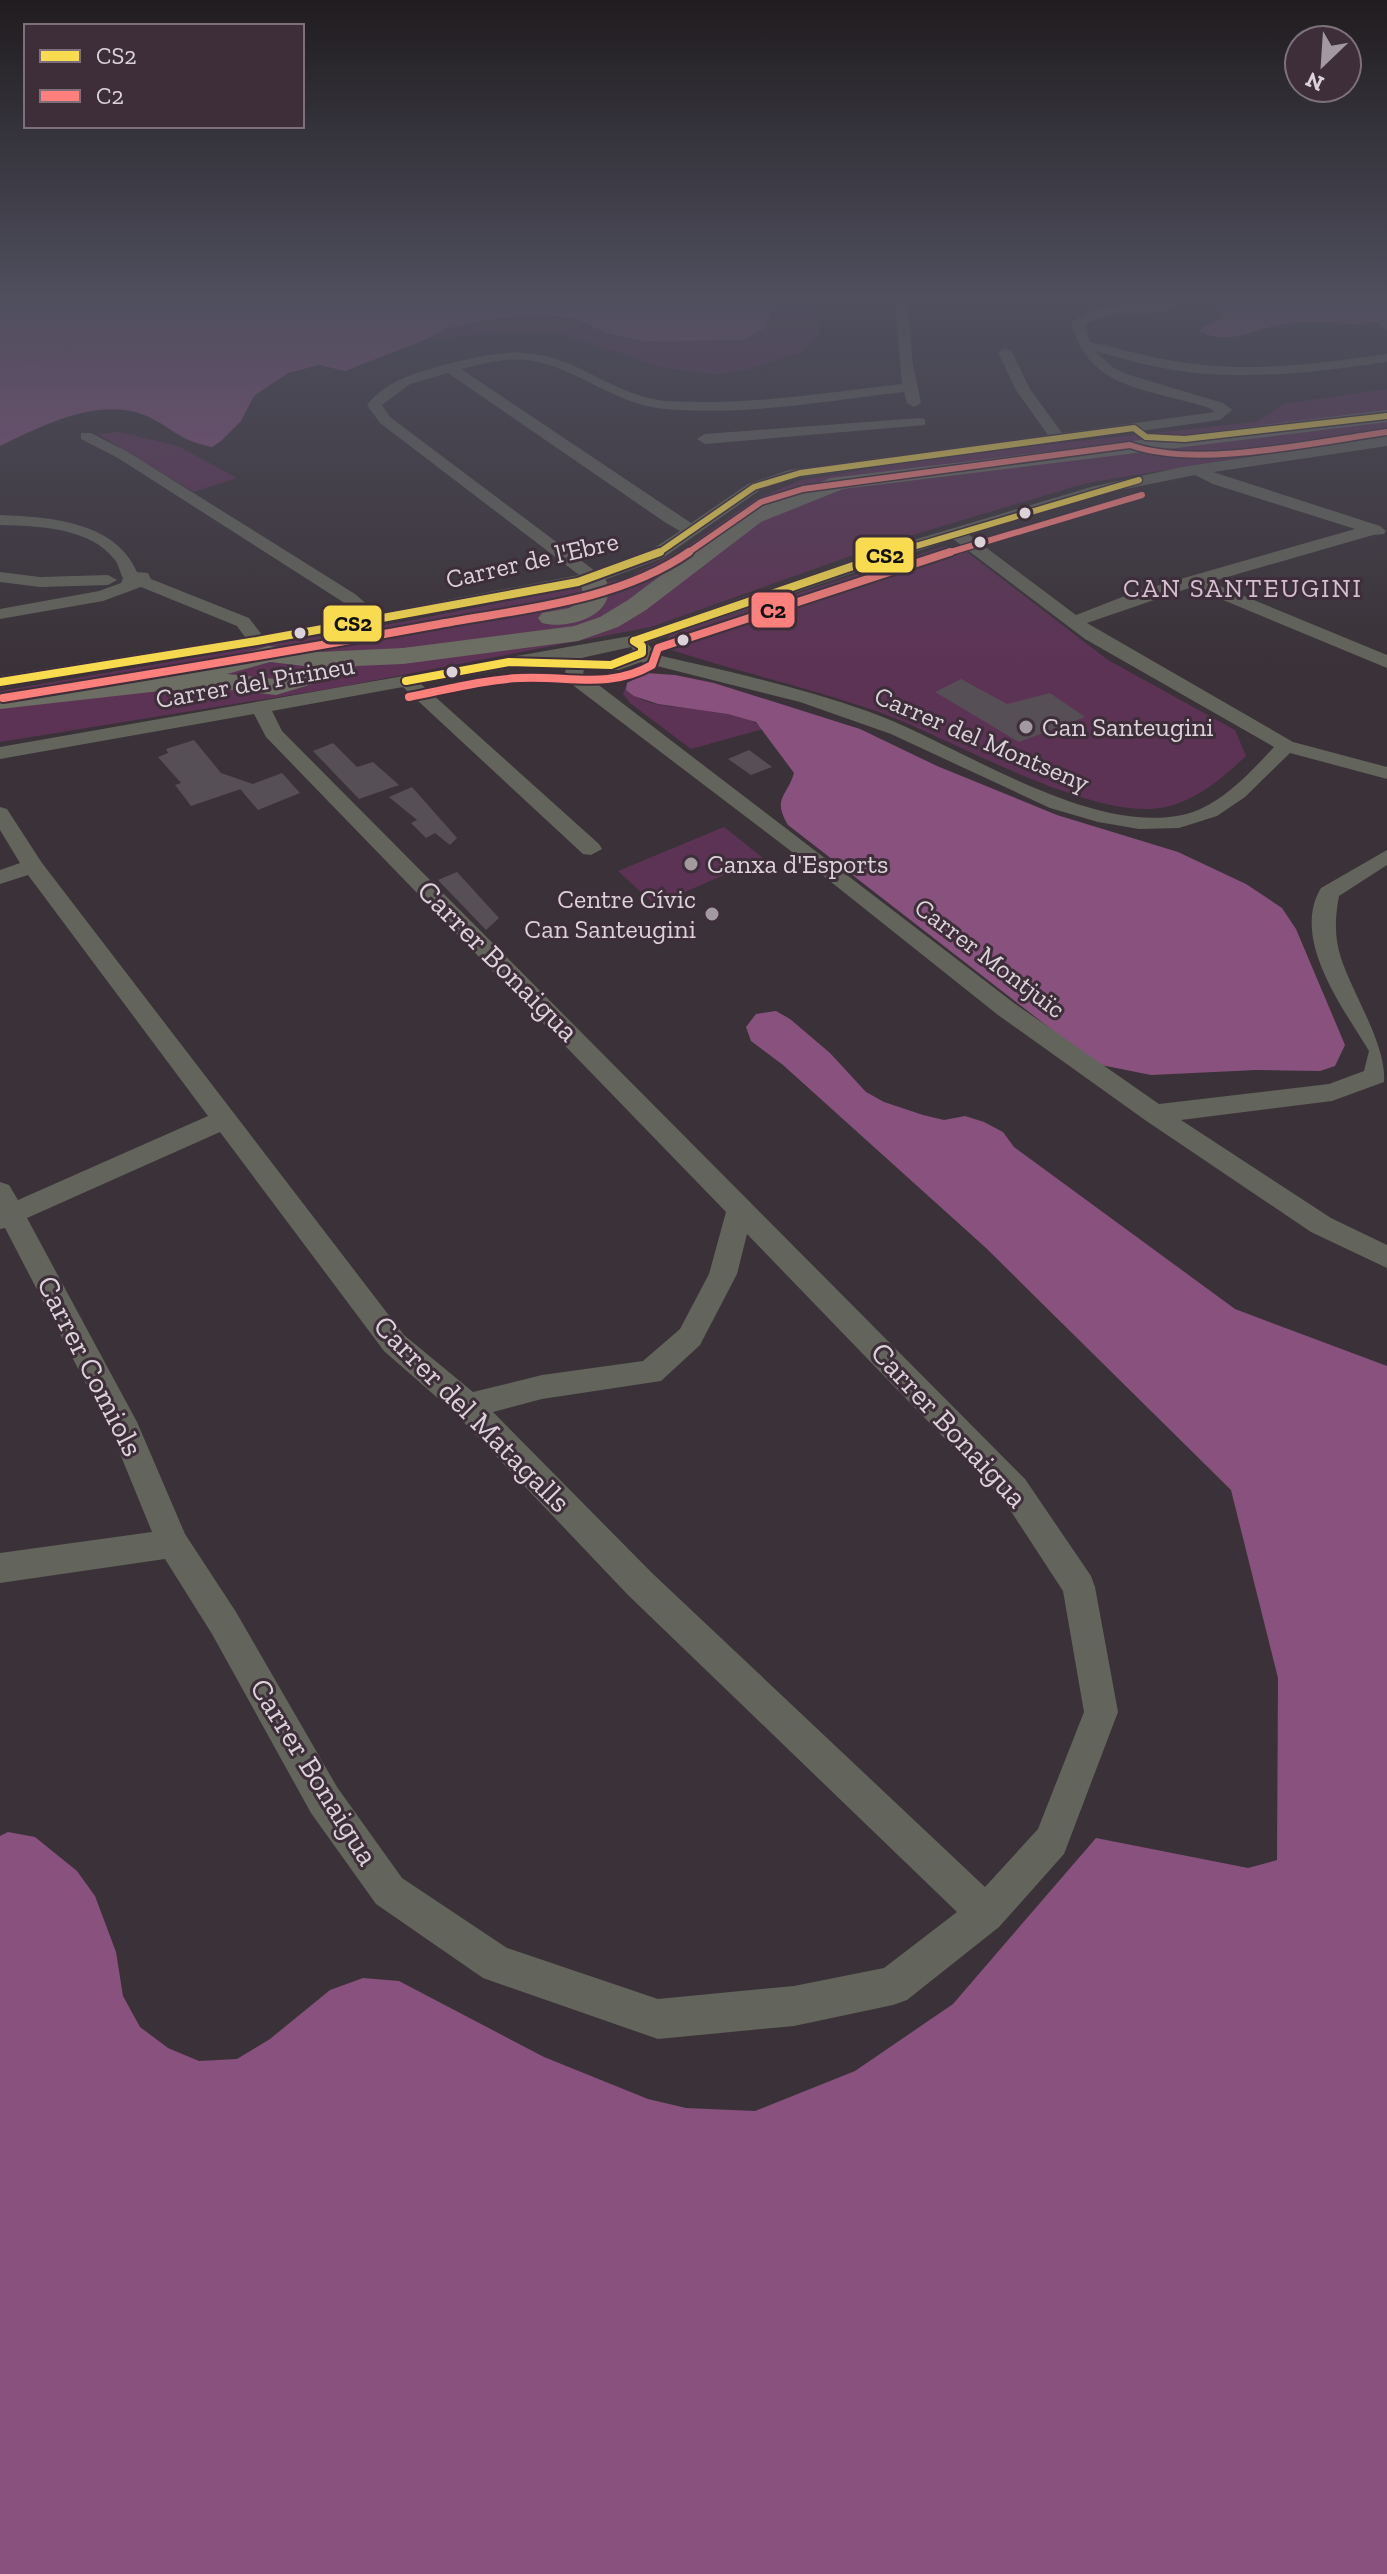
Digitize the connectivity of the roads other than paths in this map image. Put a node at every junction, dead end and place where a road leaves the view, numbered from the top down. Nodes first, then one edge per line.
1 (386, 421) edge
2 (528, 421) edge
3 (920, 421) edge
4 (1046, 421) edge
5 (1199, 421) edge
6 (1349, 421) edge
7 (1387, 422) edge
8 (86, 436) dead end
9 (1058, 438) junction
10 (705, 439) dead end
11 (926, 439) junction
12 (1127, 440) junction
13 (1192, 442) junction
14 (1383, 444) edge
15 (1072, 459) junction
16 (1183, 472) junction
17 (818, 490) junction
18 (0, 520) edge
19 (693, 531) junction
20 (1380, 531) edge
21 (956, 533) junction
22 (0, 577) edge
23 (593, 578) junction
24 (135, 581) junction
25 (1194, 581) junction
26 (0, 614) edge
27 (1076, 621) junction
28 (365, 622) junction
29 (633, 653) junction
30 (576, 657) junction
31 (350, 658) junction
32 (1387, 662) edge
33 (302, 668) junction
34 (405, 668) junction
35 (467, 671) joint
36 (256, 674) junction
37 (0, 682) edge
38 (94, 689) junction
39 (209, 689) dead end
40 (0, 701) edge
41 (0, 709) edge
42 (626, 714) junction
43 (210, 717) junction
44 (1286, 746) junction
45 (0, 753) edge
46 (1387, 773) edge
47 (0, 813) edge
48 (591, 849) dead end
49 (1387, 856) edge
50 (33, 866) junction
51 (0, 877) edge
52 (1154, 1114) junction
53 (225, 1119) junction
54 (741, 1207) junction
55 (4, 1208) edge
56 (1387, 1257) edge
57 (468, 1406) junction
58 (173, 1543) junction
59 (0, 1568) edge
60 (986, 1914) junction

1 - 23 street
2 - 19 street
3 - 11 street
4 - 9 street
5 - 12 street, Carrer de l'Ebre
6 - 13 main road
7 - 13 main road
8 - 28 street
9 - 11 street, Carrer de l'Ebre
9 - 12 street, Carrer de l'Ebre
10 - 11 street
11 - 19 street, Carrer de l'Ebre
12 - 13 main road
12 - 13 main road
12 - 15 main road
12 - 15 main road
12 - 16 main road
12 - 17 main road
13 - 16 main road
14 - 16 street
15 - 17 main road
16 - 20 street
16 - 21 street
17 - 34 main road
18 - 24 street
19 - 23 street, Carrer de l'Ebre
20 - 25 street
21 - 27 street
21 - 29 street
22 - 24 street
23 - 28 street, Carrer de l'Ebre
23 - 31 main road
24 - 26 street
24 - 36 street, Carrer Bonaigua
25 - 27 street
25 - 32 street
27 - 44 street
28 - 36 street, Carrer de l'Ebre
29 - 30 street
29 - 42 street
29 - 44 street, Carrer del Montseny
30 - 35 street
30 - 42 street, Carrer Montjuïc
31 - 33 main road
31 - 34 main road
33 - 34 main road
33 - 36 main road
34 - 35 main road
34 - 36 street, Carrer del Pirineu
34 - 48 street
36 - 37 street, Carrer de l'Ebre
36 - 38 main road
36 - 43 street, Carrer del Pirineu
36 - 54 street, Carrer Bonaigua
38 - 40 main road
38 - 41 main road
39 - 43 street
42 - 52 street, Carrer Montjuïc
43 - 45 street, Carrer del Pirineu
44 - 46 street
47 - 50 street, Carrer del Matagalls
49 - 52 street
50 - 51 street
50 - 53 street, Carrer del Matagalls
52 - 56 street, Carrer Montjuïc
53 - 55 street
53 - 57 street, Carrer del Matagalls
54 - 57 street
54 - 60 street, Carrer Bonaigua
55 - 58 street, Carrer Comiols
57 - 60 street, Carrer del Matagalls
58 - 59 street
58 - 60 street, Carrer Bonaigua

